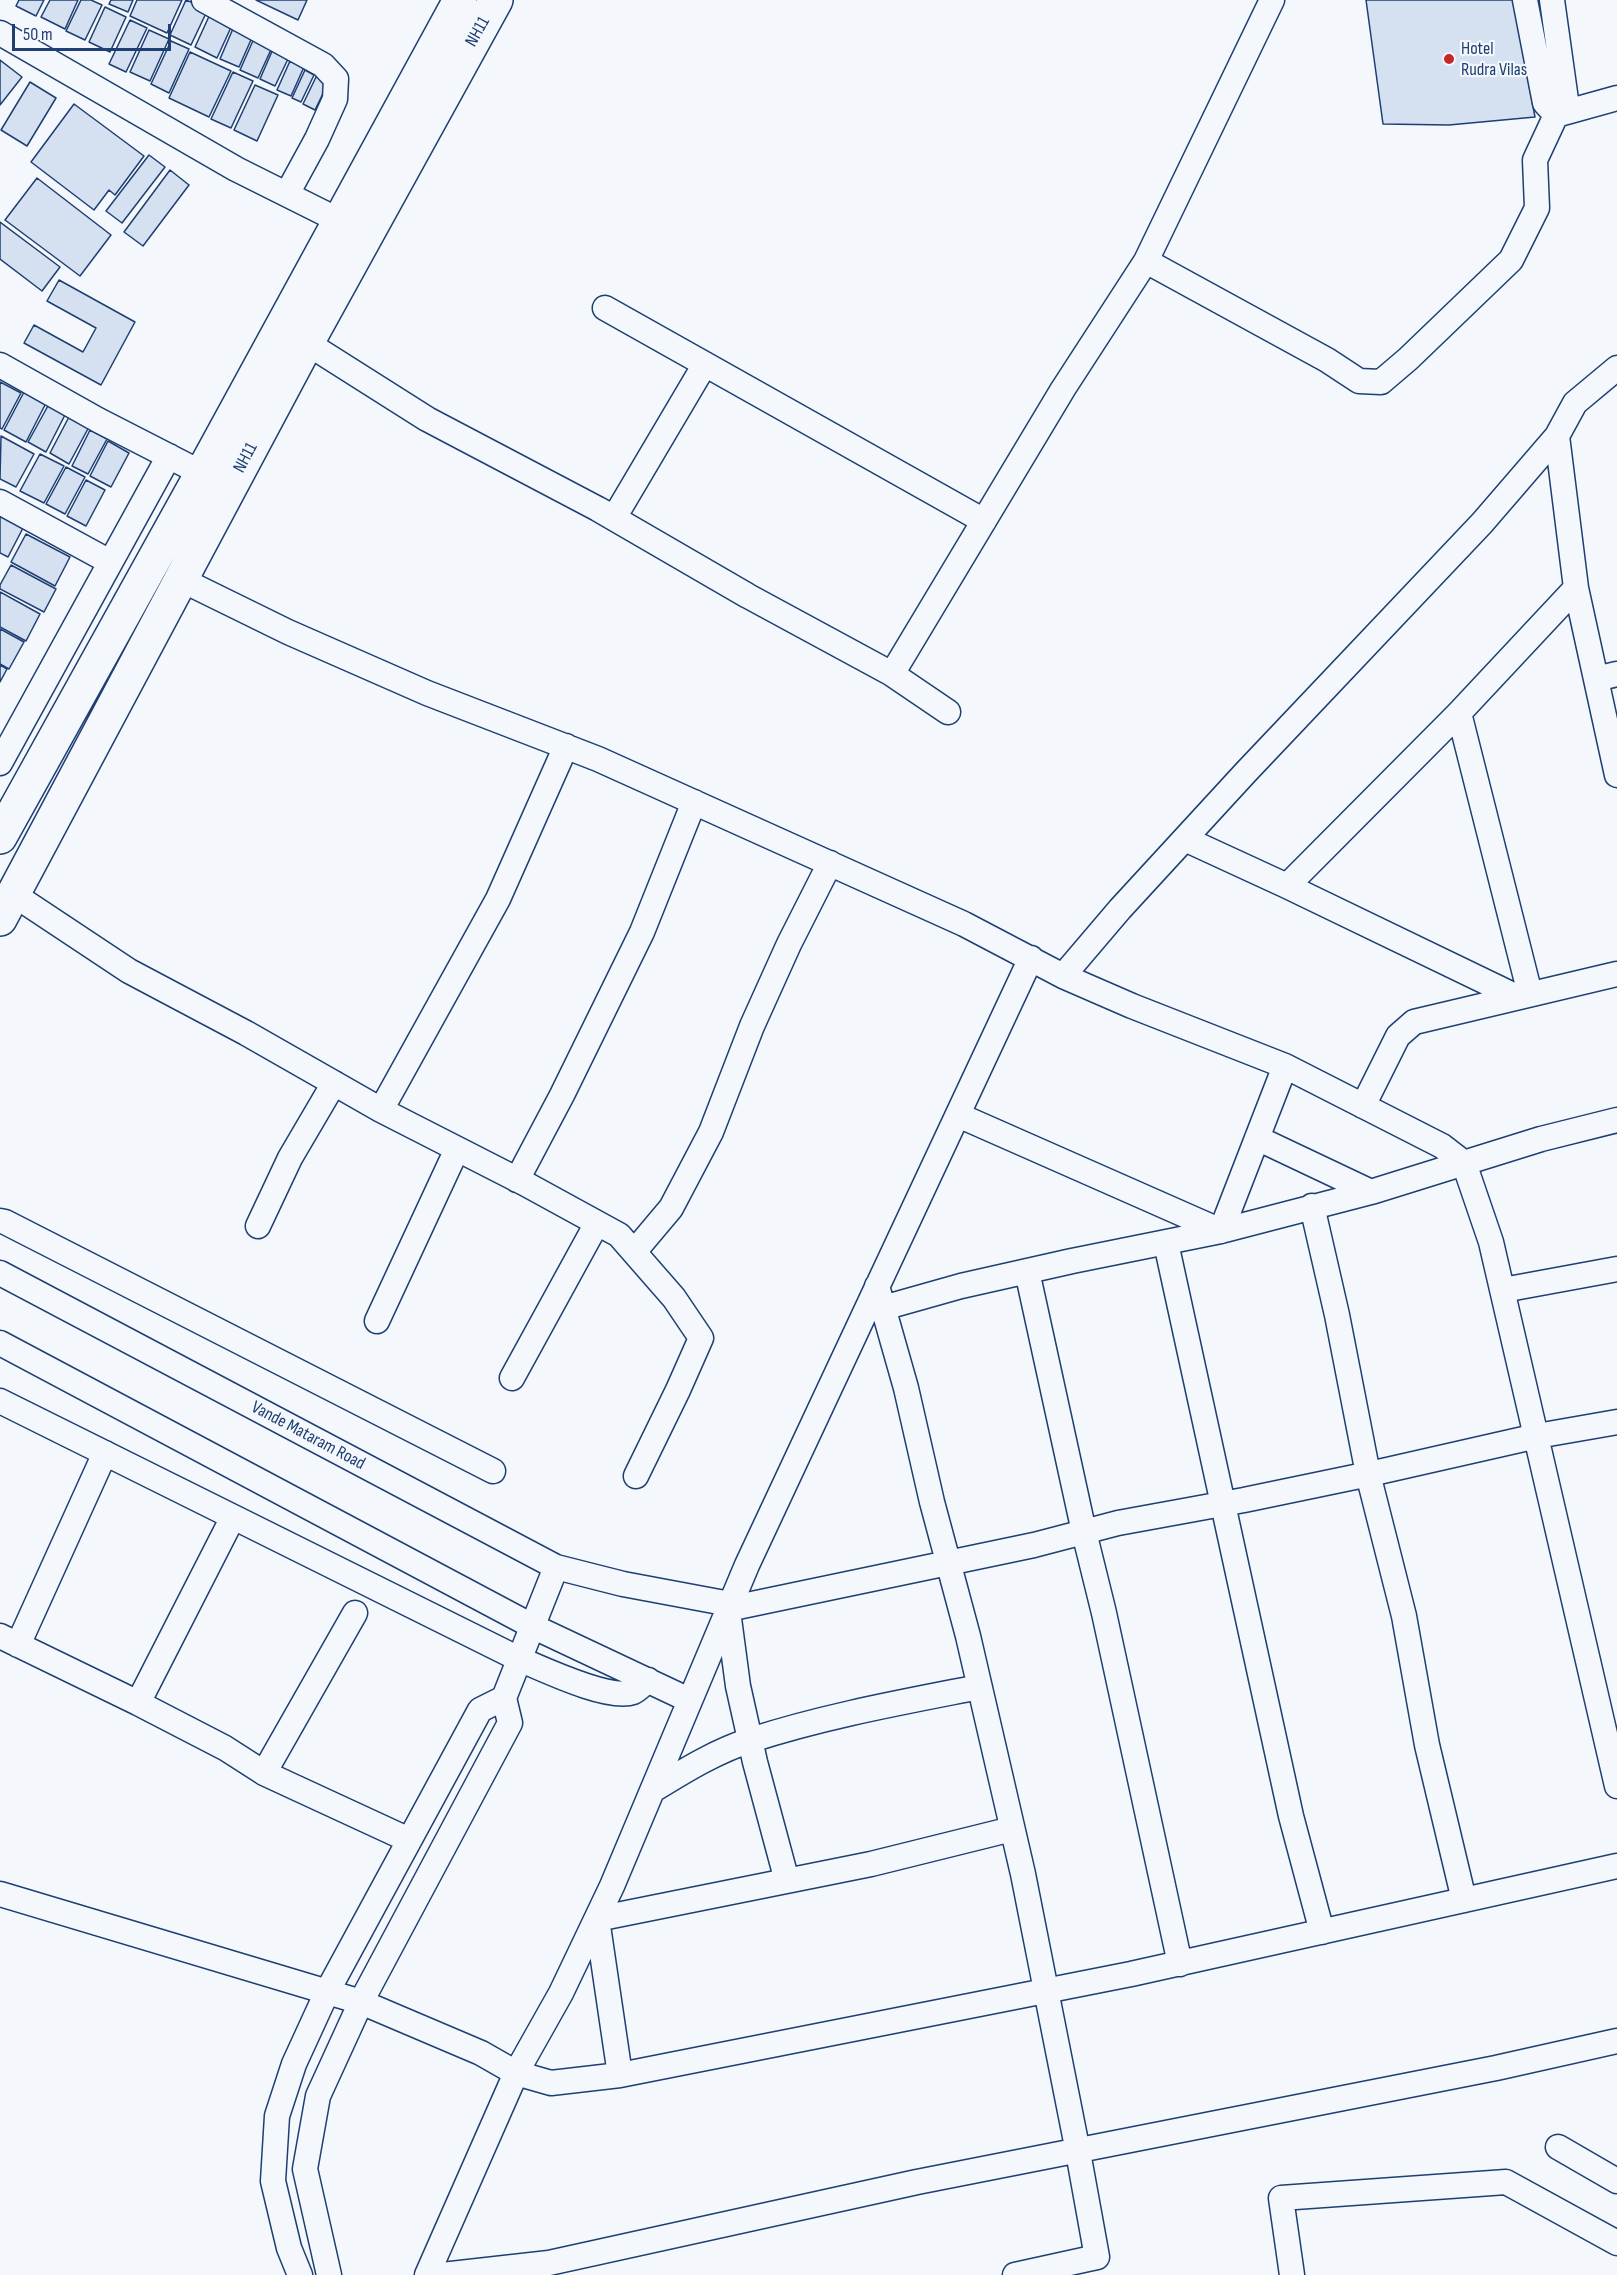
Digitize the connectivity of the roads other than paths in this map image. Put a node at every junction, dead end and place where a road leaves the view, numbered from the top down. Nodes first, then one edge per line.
1 (460, 0) edge
2 (496, 0) edge
3 (1272, 0) edge
4 (1526, 0) edge
5 (1552, 0) edge
6 (215, 2) edge
7 (0, 33) edge
8 (1617, 98) edge
9 (1557, 115) junction
10 (287, 194) junction
11 (340, 221) junction
12 (1146, 261) junction
13 (605, 308) dead end
14 (307, 343) junction
15 (705, 364) junction
16 (0, 365) edge
17 (1617, 368) edge
18 (1557, 436) junction
19 (169, 456) junction
20 (216, 481) junction
21 (0, 501) edge
22 (614, 518) junction
23 (984, 521) junction
24 (110, 562) junction
25 (180, 579) junction
26 (1576, 588) junction
27 (892, 674) junction
28 (1607, 676) edge
29 (948, 712) dead end
30 (1459, 713) junction
31 (566, 746) junction
32 (0, 763) edge
33 (1617, 775) edge
34 (694, 802) junction
35 (0, 837) edge
36 (1185, 840) junction
37 (830, 863) junction
38 (1287, 886) junction
39 (7, 907) edge
40 (1031, 958) junction
41 (1617, 974) edge
42 (1064, 976) junction
43 (1523, 996) junction
44 (1285, 1066) junction
45 (334, 1083) junction
46 (1363, 1106) junction
47 (381, 1110) junction
48 (958, 1115) junction
49 (1617, 1120) edge
50 (1257, 1138) junction
51 (457, 1149) junction
52 (1464, 1163) junction
53 (517, 1180) junction
54 (1371, 1192) junction
55 (1312, 1206) junction
56 (0, 1221) edge
57 (597, 1223) junction
58 (258, 1226) dead end
59 (1221, 1231) junction
60 (1166, 1243) junction
61 (634, 1252) junction
62 (1617, 1269) edge
63 (1027, 1271) junction
64 (0, 1273) edge
65 (1503, 1290) junction
66 (880, 1297) junction
67 (377, 1321) dead end
68 (0, 1343) edge
69 (512, 1378) dead end
70 (0, 1401) edge
71 (1617, 1422) edge
72 (1537, 1437) junction
73 (105, 1454) junction
74 (493, 1472) dead end
75 (1368, 1474) junction
76 (636, 1476) dead end
77 (1222, 1504) junction
78 (233, 1517) junction
79 (1084, 1532) junction
80 (948, 1564) junction
81 (556, 1567) junction
82 (729, 1606) junction
83 (355, 1613) dead end
84 (532, 1626) junction
85 (9, 1641) edge
86 (519, 1659) junction
87 (648, 1680) junction
88 (979, 1687) junction
89 (504, 1698) junction
90 (689, 1700) junction
91 (138, 1702) junction
92 (750, 1740) junction
93 (264, 1773) junction
94 (1617, 1786) edge
95 (653, 1790) junction
96 (1012, 1829) junction
97 (409, 1840) junction
98 (1617, 1866) edge
99 (787, 1881) junction
100 (0, 1894) edge
101 (1464, 1900) junction
102 (597, 1919) junction
103 (1322, 1932) junction
104 (1180, 1964) junction
105 (327, 1992) junction
106 (1046, 1992) junction
107 (361, 2002) junction
108 (1617, 2041) edge
109 (516, 2073) junction
110 (620, 2075) junction
111 (1558, 2147) dead end
112 (1078, 2152) junction
113 (1617, 2181) edge
114 (1617, 2243) edge
115 (300, 2275) edge
116 (329, 2275) edge
117 (427, 2275) edge
118 (442, 2275) edge
119 (1015, 2275) edge
120 (1292, 2275) edge

1 - 11 highway
2 - 14 highway, NH11
3 - 12 street
4 - 9 street
5 - 9 street
6 - 10 street
7 - 10 street
8 - 9 street
9 - 12 street
10 - 11 street
11 - 20 highway
12 - 23 street
13 - 15 street
14 - 20 highway, NH11
14 - 22 street
15 - 22 street
15 - 23 street
16 - 19 street
17 - 18 street
18 - 26 street
18 - 36 street
19 - 20 street
19 - 24 street
20 - 25 highway, NH11
20 - 35 highway
21 - 24 street
22 - 27 street
23 - 27 street
24 - 32 street
25 - 31 street
25 - 39 highway, NH11
26 - 28 street
26 - 30 street
27 - 29 street
28 - 33 street
30 - 38 street
30 - 43 street
31 - 34 street
31 - 47 street
34 - 37 street
34 - 53 street
36 - 38 street
36 - 42 street
37 - 40 street
37 - 61 street
38 - 43 street
39 - 45 street
40 - 42 street
40 - 48 street
41 - 43 street
42 - 44 street
43 - 46 street
44 - 46 street
44 - 50 street
45 - 47 street
45 - 58 street
46 - 52 street
47 - 51 street
48 - 59 street
48 - 66 street
49 - 52 street
50 - 54 street
50 - 59 street
51 - 53 street
51 - 67 street
52 - 54 street
52 - 65 street
53 - 57 street
54 - 55 street
55 - 59 street
55 - 75 street
56 - 74 street
57 - 61 street
57 - 69 street
59 - 60 street
60 - 63 street
60 - 77 street
61 - 76 street
62 - 65 street
63 - 66 street
63 - 79 street
64 - 81 street, Vande Mataram Road
65 - 72 street
66 - 80 street
66 - 82 street
68 - 84 street
70 - 73 street
71 - 72 street
72 - 75 street
72 - 94 street
73 - 78 street
73 - 85 street
75 - 77 street
75 - 101 street
77 - 79 street
77 - 103 street
78 - 86 street
78 - 91 street
79 - 80 street
79 - 104 street
80 - 82 street
80 - 88 street
81 - 82 street, Vande Mataram Road
81 - 84 street
82 - 90 street
82 - 92 street
83 - 93 street
84 - 86 street
84 - 87 street
85 - 91 street
86 - 87 street
86 - 89 street
87 - 90 street
88 - 92 street
88 - 96 street
89 - 97 street
89 - 107 street
90 - 95 street
91 - 93 street
92 - 95 street
92 - 99 street
93 - 97 street
95 - 102 street
96 - 99 street
96 - 106 street
97 - 105 street
98 - 101 street
99 - 102 street
100 - 105 street
101 - 103 street
102 - 109 street
102 - 110 street
103 - 104 street
104 - 106 street
105 - 107 street
105 - 115 street
106 - 110 street
106 - 112 street
107 - 109 street
107 - 116 street
108 - 112 street
109 - 110 street
109 - 117 street
111 - 113 street
112 - 118 street
112 - 119 street
114 - 120 street

